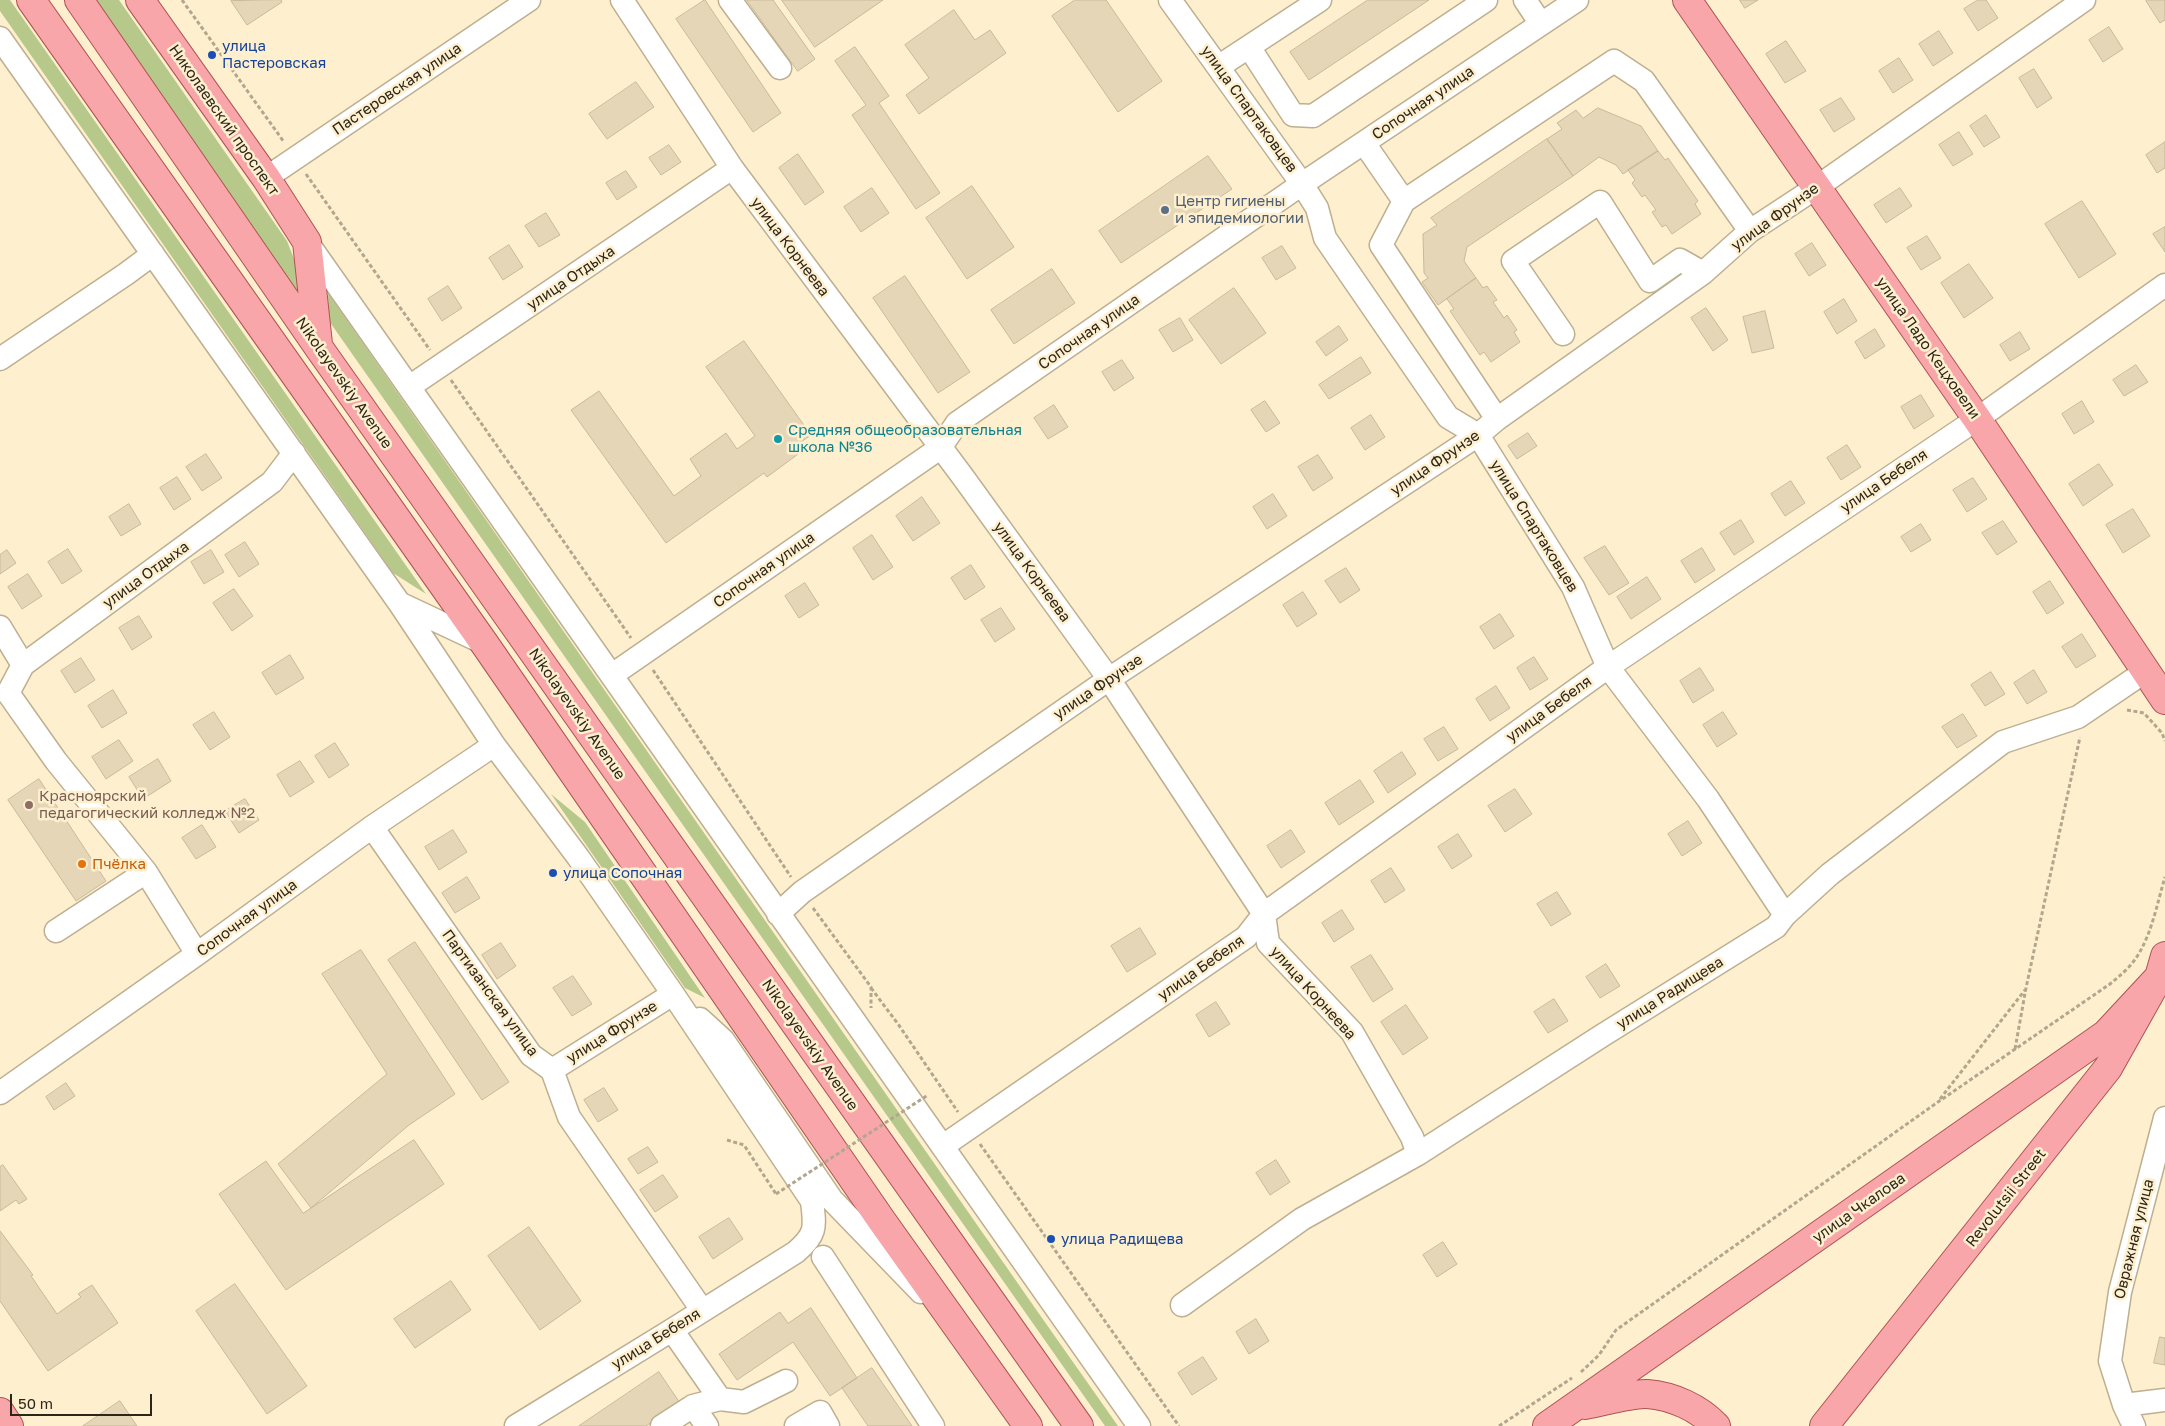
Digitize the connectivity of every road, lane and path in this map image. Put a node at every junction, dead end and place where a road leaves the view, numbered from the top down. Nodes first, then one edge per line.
1 (31, 0) edge
2 (79, 0) edge
3 (140, 0) edge
4 (182, 0) edge
5 (529, 0) edge
6 (622, 0) edge
7 (730, 0) edge
8 (1170, 0) edge
9 (1486, 0) edge
10 (1525, 0) edge
11 (1577, 0) edge
12 (1687, 0) edge
13 (2084, 0) edge
14 (1314, 2) edge
15 (1541, 24) junction
16 (2, 47) edge
17 (1249, 47) junction
18 (1218, 67) junction
19 (780, 68) dead end
20 (1364, 143) junction
21 (286, 145) dead end
22 (732, 168) junction
23 (306, 174) dead end
24 (266, 178) junction
25 (1302, 184) junction
26 (1816, 187) junction
27 (1404, 201) junction
28 (1750, 231) junction
29 (307, 242) junction
30 (153, 254) junction
31 (1703, 273) junction
32 (2165, 285) edge
33 (1563, 334) dead end
34 (318, 348) junction
35 (435, 357) dead end
36 (0, 359) edge
37 (448, 375) dead end
38 (409, 387) junction
39 (1497, 419) junction
40 (1977, 419) junction
41 (1478, 435) junction
42 (940, 448) junction
43 (294, 453) junction
44 (400, 604) junction
45 (0, 627) edge
46 (634, 642) dead end
47 (484, 643) junction
48 (23, 666) junction
49 (1608, 666) junction
50 (651, 667) dead end
51 (2146, 671) junction
52 (612, 676) junction
53 (1109, 679) junction
54 (4, 695) edge
55 (2165, 700) edge
56 (2122, 709) dead end
57 (2081, 733) dead end
58 (2165, 741) edge
59 (494, 745) junction
60 (372, 827) junction
61 (146, 872) junction
62 (2165, 877) edge
63 (794, 881) dead end
64 (811, 906) dead end
65 (778, 914) junction
66 (1264, 914) junction
67 (1785, 915) junction
68 (56, 931) dead end
69 (197, 954) junction
70 (2162, 966) edge
71 (871, 988) junction
72 (2026, 988) junction
73 (673, 994) junction
74 (870, 1006) dead end
75 (2015, 1050) junction
76 (552, 1070) junction
77 (0, 1093) edge
78 (928, 1095) dead end
79 (1938, 1102) junction
80 (958, 1113) dead end
81 (2165, 1118) edge
82 (726, 1140) dead end
83 (979, 1142) dead end
84 (943, 1146) junction
85 (1418, 1154) junction
86 (823, 1257) dead end
87 (1182, 1305) dead end
88 (702, 1310) junction
89 (672, 1330) junction
90 (965, 1337) junction
91 (786, 1381) dead end
92 (720, 1399) junction
93 (2165, 1400) edge
94 (2124, 1405) junction
95 (693, 1406) junction
96 (1576, 1406) junction
97 (0, 1412) edge
98 (9, 1426) edge
99 (516, 1426) edge
100 (662, 1426) edge
101 (707, 1426) edge
102 (796, 1426) edge
103 (828, 1426) edge
104 (933, 1426) edge
105 (1028, 1426) edge
106 (1079, 1426) edge
107 (1139, 1426) edge
108 (1179, 1426) edge
109 (1499, 1426) edge
110 (1548, 1426) edge
111 (1716, 1426) edge
112 (1824, 1426) edge
113 (2134, 1426) edge

1 - 47 main road
2 - 34 main road, Nikolayevskiy Avenue
3 - 24 main road, Николаевский проспект
4 - 21 path
5 - 24 street, Пастеровская улица
6 - 22 street, улица Корнеева
7 - 19 street
8 - 18 street, улица Спартаковцев
9 - 17 street
10 - 15 street
11 - 15 street, Сопочная улица
12 - 26 main road, улица Ладо Кецховели
13 - 26 street, улица Фрунзе
14 - 17 street
15 - 20 street, Сопочная улица
16 - 30 street
17 - 18 street
18 - 25 street, улица Спартаковцев
20 - 25 street, Сопочная улица
20 - 27 street
22 - 38 street, улица Отдыха
22 - 42 street, улица Корнеева
23 - 35 path
24 - 29 main road, Николаевский проспект
25 - 41 street, улица Спартаковцев
25 - 42 street, Сопочная улица
26 - 28 street, улица Фрунзе
26 - 40 main road, улица Ладо Кецховели
27 - 28 street
27 - 39 street
28 - 31 street, улица Фрунзе
29 - 34 main road
29 - 38 street
30 - 36 street
30 - 43 street
31 - 33 street
31 - 39 street, улица Фрунзе
32 - 40 street, улица Бебеля
34 - 106 main road, Nikolayevskiy Avenue
37 - 46 path
38 - 52 street
39 - 41 street, улица Фрунзе
40 - 49 street, улица Бебеля
40 - 51 main road, улица Ладо Кецховели
41 - 49 street, улица Спартаковцев
41 - 53 street, улица Фрунзе
42 - 52 street, Сопочная улица
42 - 53 street, улица Корнеева
43 - 44 street
43 - 48 street, улица Отдыха
44 - 47 street
44 - 59 street
45 - 48 street
47 - 90 main road
48 - 54 street
49 - 66 street, улица Бебеля
49 - 67 street, улица Спартаковцев
50 - 63 path
51 - 55 main road, улица Ладо Кецховели
51 - 67 street, улица Радищева
52 - 65 street
53 - 65 street, улица Фрунзе
53 - 66 street, улица Корнеева
54 - 61 street
56 - 58 path
57 - 72 path
59 - 60 street, Сопочная улица
59 - 73 street
60 - 69 street, Сопочная улица
60 - 76 street, Партизанская улица
61 - 68 street
61 - 69 street
62 - 75 path
64 - 71 path
65 - 84 street
66 - 84 street, улица Бебеля
66 - 85 street, улица Корнеева
67 - 85 street, улица Радищева
69 - 77 street, Сопочная улица
70 - 96 main road, улица Чкалова
70 - 112 main road, Revolutsii Street
71 - 74 path
71 - 80 path
72 - 75 path
72 - 79 path
73 - 76 street, улица Фрунзе
73 - 88 street, улица Бебеля
73 - 90 street
75 - 79 path
76 - 88 street
78 - 82 path, bridge
79 - 109 path
81 - 94 street, Овражная улица
83 - 108 path
84 - 107 street
85 - 87 street, улица Радищева
86 - 104 street
88 - 89 street, улица Бебеля
89 - 92 street
89 - 99 street, улица Бебеля
90 - 105 main road
91 - 92 street
92 - 95 street
93 - 94 street
94 - 113 street
95 - 100 street
95 - 101 street
96 - 110 main road, улица Чкалова
96 - 111 main road
97 - 98 main road
102 - 103 street

